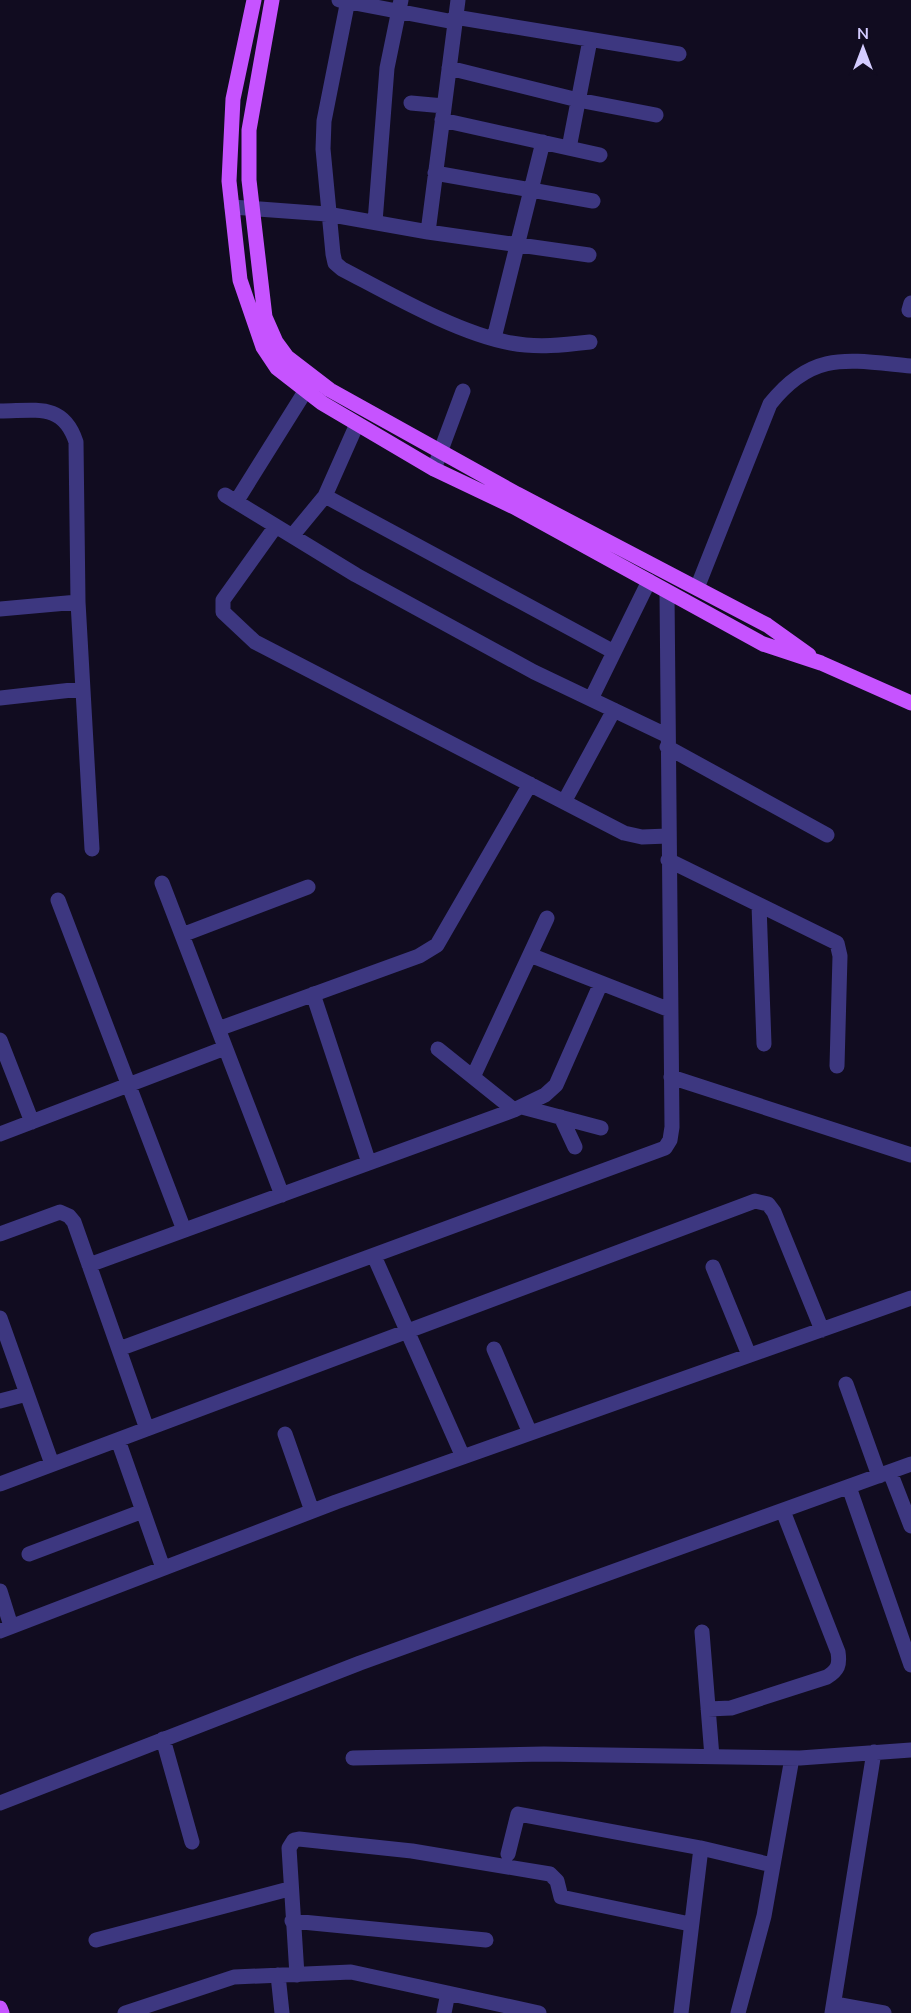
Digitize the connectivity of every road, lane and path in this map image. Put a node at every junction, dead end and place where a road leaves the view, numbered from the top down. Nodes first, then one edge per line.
1 (254, 0) edge
2 (272, 0) edge
3 (458, 0) edge
4 (345, 1) edge
5 (400, 6) edge
6 (455, 20) junction
7 (590, 40) junction
8 (679, 54) dead end
9 (448, 68) junction
10 (578, 100) junction
11 (411, 103) dead end
12 (443, 113) junction
13 (656, 115) dead end
14 (543, 142) junction
15 (569, 148) junction
16 (600, 155) dead end
17 (435, 173) junction
18 (531, 190) junction
19 (593, 201) dead end
20 (232, 207) junction
21 (252, 208) junction
22 (327, 214) junction
23 (375, 222) junction
24 (428, 232) junction
25 (517, 245) junction
26 (589, 255) dead end
27 (494, 338) junction
28 (590, 342) dead end
29 (911, 366) edge
30 (306, 390) junction
31 (463, 391) dead end
32 (0, 411) edge
33 (357, 424) junction
34 (440, 452) junction
35 (434, 469) junction
36 (325, 496) junction
37 (276, 526) junction
38 (292, 536) junction
39 (649, 581) junction
40 (697, 588) junction
41 (667, 592) junction
42 (78, 602) junction
43 (0, 609) edge
44 (614, 652) junction
45 (821, 663) junction
46 (81, 689) junction
47 (0, 698) edge
48 (591, 699) junction
49 (911, 703) edge
50 (614, 710) junction
51 (667, 741) junction
52 (530, 784) junction
53 (564, 802) junction
54 (827, 835) dead end
55 (668, 836) junction
56 (92, 849) dead end
57 (668, 860) junction
58 (162, 883) dead end
59 (308, 886) dead end
60 (58, 900) dead end
61 (759, 905) junction
62 (547, 918) dead end
63 (182, 935) junction
64 (530, 955) junction
65 (601, 983) junction
66 (313, 994) junction
67 (670, 1010) junction
68 (218, 1029) junction
69 (0, 1040) edge
70 (764, 1044) dead end
71 (225, 1048) junction
72 (438, 1049) dead end
73 (837, 1066) dead end
74 (473, 1077) junction
75 (671, 1077) junction
76 (128, 1085) junction
77 (518, 1109) junction
78 (561, 1117) junction
79 (32, 1122) junction
80 (601, 1128) dead end
81 (0, 1134) edge
82 (574, 1147) dead end
83 (911, 1155) edge
84 (369, 1163) junction
85 (282, 1195) junction
86 (184, 1230) junction
87 (0, 1234) edge
88 (374, 1256) junction
89 (89, 1265) junction
90 (713, 1267) dead end
91 (911, 1298) edge
92 (0, 1318) edge
93 (822, 1330) junction
94 (408, 1332) junction
95 (118, 1349) junction
96 (494, 1349) dead end
97 (749, 1355) junction
98 (846, 1384) dead end
99 (27, 1394) junction
100 (0, 1401) edge
101 (147, 1429) junction
102 (530, 1433) junction
103 (285, 1434) dead end
104 (117, 1440) junction
105 (463, 1457) junction
106 (52, 1464) junction
107 (911, 1464) edge
108 (884, 1474) junction
109 (0, 1484) edge
110 (849, 1487) junction
111 (143, 1511) junction
112 (312, 1511) junction
113 (783, 1511) junction
114 (911, 1526) edge
115 (29, 1554) dead end
116 (164, 1568) junction
117 (0, 1591) edge
118 (6, 1629) edge
119 (702, 1632) dead end
120 (911, 1665) edge
121 (708, 1709) junction
122 (163, 1739) junction
123 (911, 1750) edge
124 (874, 1752) junction
125 (712, 1757) junction
126 (353, 1758) dead end
127 (792, 1758) junction
128 (0, 1803) edge
129 (192, 1842) dead end
130 (701, 1848) junction
131 (508, 1854) dead end
132 (772, 1865) junction
133 (290, 1889) junction
134 (292, 1921) junction
135 (690, 1924) junction
136 (96, 1940) dead end
137 (486, 1940) dead end
138 (278, 1975) junction
139 (297, 1975) junction
140 (448, 1993) junction
141 (0, 2008) edge
142 (156, 2008) edge
143 (834, 2009) edge
144 (534, 2012) edge
145 (2, 2013) edge
146 (125, 2013) edge
147 (282, 2013) edge
148 (444, 2013) edge
149 (681, 2013) edge
150 (738, 2013) edge
151 (884, 2013) edge

1 - 20 main road
2 - 21 main road
3 - 6 street
4 - 5 street
4 - 22 street
5 - 6 street
5 - 23 street
6 - 7 street
6 - 9 street
7 - 8 street
7 - 10 street
9 - 10 street
9 - 12 street
10 - 13 street
10 - 15 street
11 - 12 street
12 - 14 street
12 - 17 street
14 - 15 street
14 - 18 street
15 - 16 street
17 - 18 street
17 - 24 street
18 - 19 street
18 - 25 street
20 - 21 street
20 - 30 main road
21 - 22 street
21 - 34 main road
22 - 23 street
22 - 27 street
23 - 24 street
24 - 25 street
25 - 26 street
25 - 27 street
27 - 28 street
29 - 40 street
30 - 33 main road
30 - 37 street
31 - 34 street
32 - 42 street
33 - 35 main road
33 - 36 street
34 - 35 street
34 - 40 main road
35 - 39 main road
36 - 38 street
36 - 44 street
37 - 38 street
37 - 52 street
38 - 48 street
39 - 41 main road
39 - 44 street
40 - 45 main road
41 - 45 main road
41 - 51 street
42 - 43 street
42 - 46 street
44 - 48 street
45 - 49 main road
46 - 47 street
46 - 56 street
48 - 50 street
50 - 51 street
50 - 53 street
51 - 54 street
51 - 55 street
52 - 53 street
52 - 66 street
53 - 55 street
55 - 57 street
57 - 61 street
57 - 67 street
58 - 63 street
59 - 63 street
60 - 76 street
61 - 70 street
61 - 73 street
62 - 64 street
63 - 68 street
64 - 65 street
64 - 74 street
65 - 67 street
65 - 77 street
66 - 68 street
66 - 84 street
67 - 75 street
68 - 71 street
69 - 79 street
71 - 76 street
71 - 85 street
72 - 74 street
74 - 77 street
75 - 83 street
75 - 88 street
76 - 79 street
76 - 86 street
77 - 78 street
77 - 84 street
78 - 80 street
78 - 82 street
79 - 81 street
84 - 85 street
85 - 86 street
86 - 89 street
87 - 89 street
88 - 94 street
88 - 95 street
89 - 95 street
90 - 97 street
91 - 93 street
92 - 99 street
93 - 94 street
93 - 97 street
94 - 101 street
94 - 105 street
95 - 101 street
96 - 102 street
97 - 102 street
98 - 108 street
99 - 100 street
99 - 106 street
101 - 104 street
102 - 105 street
103 - 112 street
104 - 106 street
104 - 111 street
105 - 112 street
106 - 109 street
107 - 108 street
108 - 110 street
108 - 114 street
110 - 113 street
110 - 120 street
111 - 115 street
111 - 116 street
112 - 116 street
113 - 121 street
113 - 122 street
116 - 118 street
117 - 118 street
119 - 121 street
121 - 125 street
122 - 128 street
122 - 129 street
123 - 124 street
124 - 127 street
124 - 143 street
125 - 126 street
125 - 127 street
127 - 132 street
130 - 131 street
130 - 132 street
130 - 135 street
132 - 150 street
133 - 134 street
133 - 135 street
133 - 136 street
134 - 137 street
134 - 139 street
135 - 149 street
138 - 139 street
138 - 142 street
138 - 147 street
139 - 140 street
140 - 144 street
140 - 148 street
141 - 145 main road
142 - 146 street
143 - 151 street

